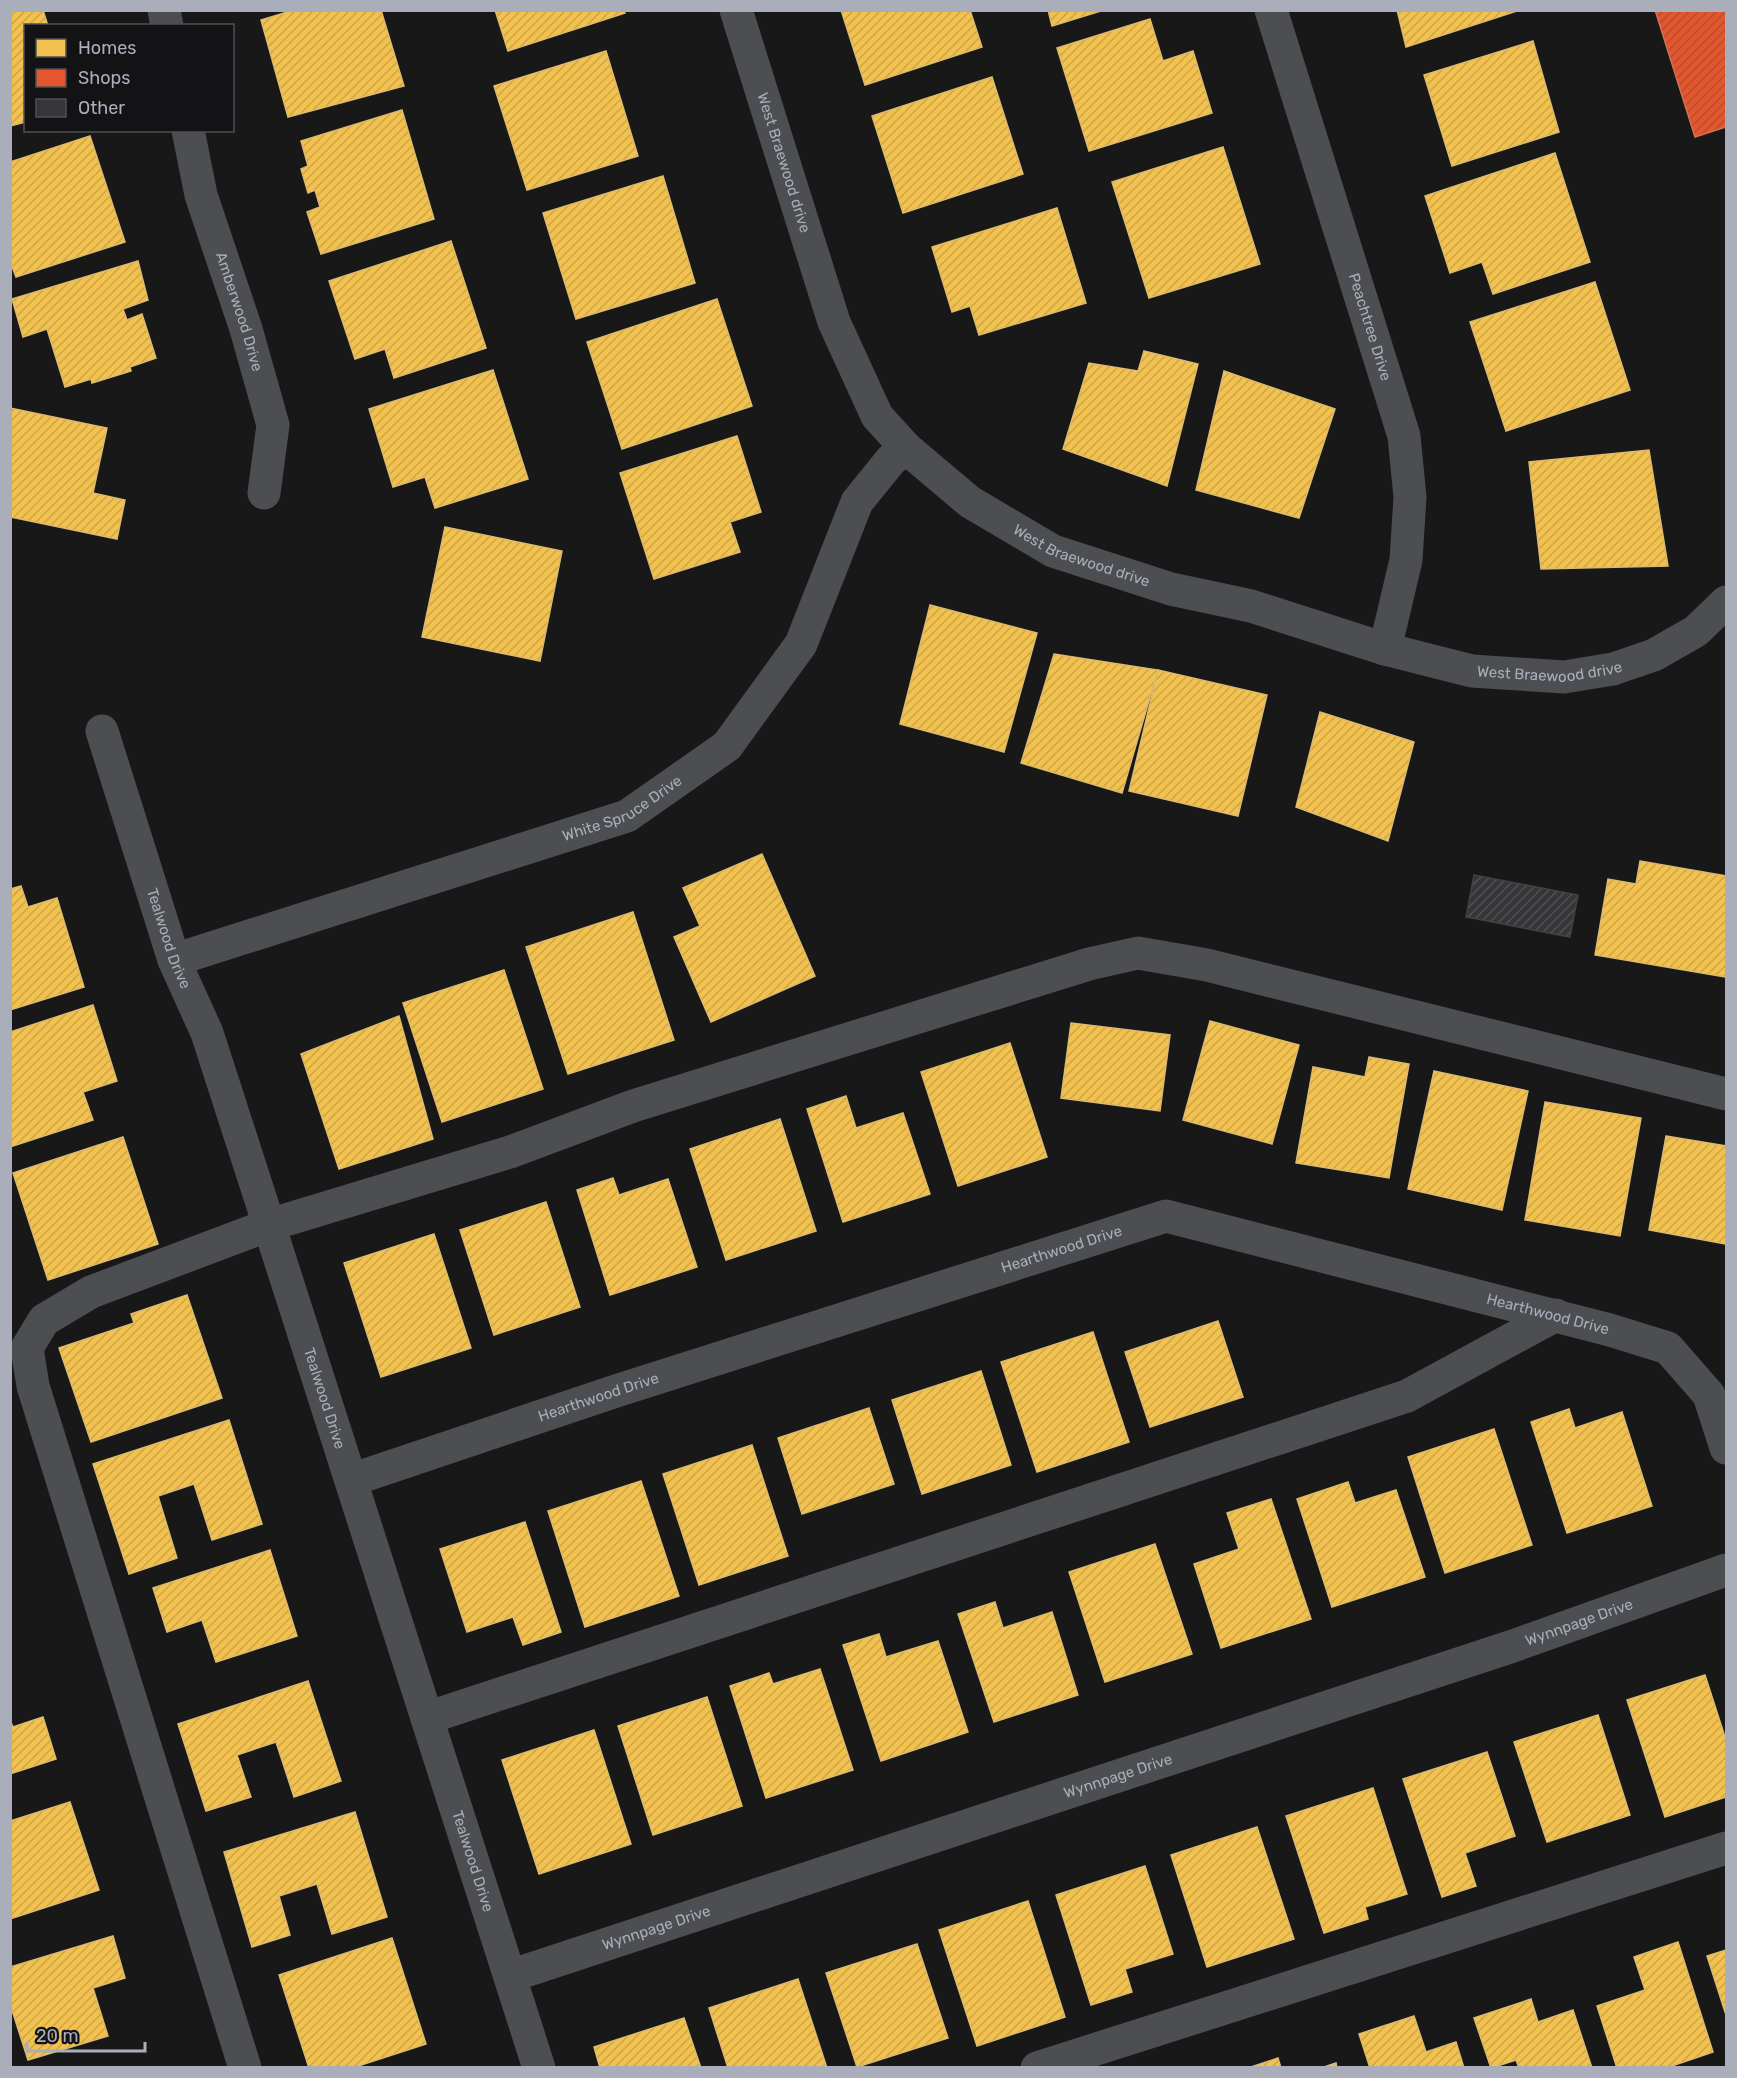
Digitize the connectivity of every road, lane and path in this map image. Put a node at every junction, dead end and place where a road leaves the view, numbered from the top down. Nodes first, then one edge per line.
1 (736, 10) edge
2 (1271, 10) edge
3 (188, 132) edge
4 (906, 448) junction
5 (264, 493) dead end
6 (1726, 602) edge
7 (1385, 649) junction
8 (102, 731) dead end
9 (174, 960) junction
10 (1726, 1094) edge
11 (270, 1225) junction
12 (1556, 1316) junction
13 (1726, 1448) edge
14 (351, 1480) junction
15 (1726, 1570) edge
16 (427, 1718) junction
17 (1726, 1848) edge
18 (510, 1976) junction
19 (245, 2067) edge
20 (539, 2067) edge
21 (1037, 2067) edge

1 - 4 street, West Braewood drive
2 - 7 street, Peachtree Drive
3 - 5 street, Amberwood Drive
4 - 7 street, West Braewood drive
4 - 9 street, White Spruce Drive
6 - 7 street, West Braewood drive
8 - 9 street, Tealwood Drive
9 - 11 street, Tealwood Drive
10 - 11 street
11 - 14 street, Tealwood Drive
11 - 19 street
12 - 13 street, Hearthwood Drive
12 - 14 street, Hearthwood Drive
12 - 16 street
14 - 16 street, Tealwood Drive
15 - 18 street, Wynnpage Drive
16 - 18 street, Tealwood Drive
17 - 21 street
18 - 20 street, Tealwood Drive

